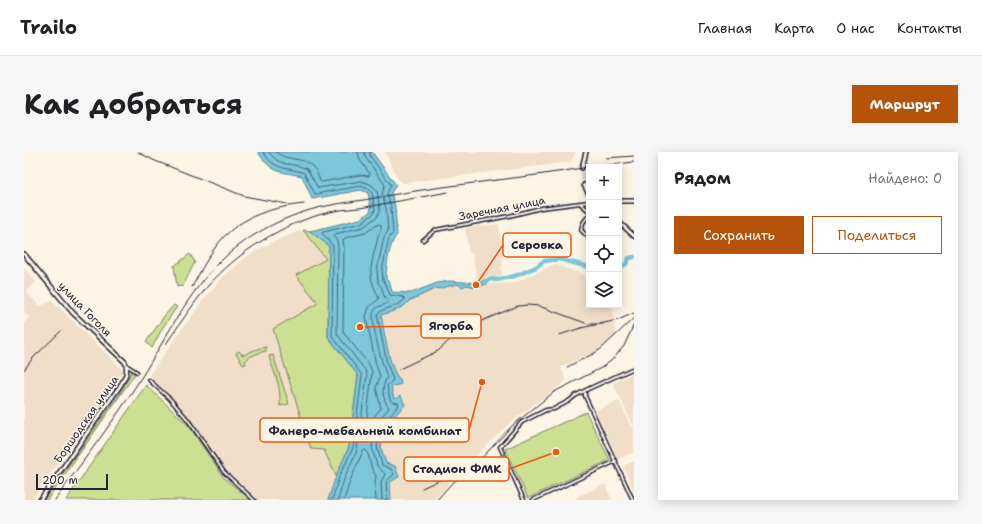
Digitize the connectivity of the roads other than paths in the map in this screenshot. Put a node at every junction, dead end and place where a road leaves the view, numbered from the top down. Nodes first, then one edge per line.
1 (586, 152) edge
2 (582, 168) tunnel mouth
3 (584, 185) tunnel mouth
4 (586, 189) edge
5 (634, 201) edge
6 (586, 202) edge
7 (622, 202) edge
8 (581, 203) junction
9 (586, 209) edge
10 (586, 219) edge
11 (622, 225) edge
12 (586, 235) edge
13 (634, 236) edge
14 (423, 240) dead end
15 (24, 254) edge
16 (126, 365) junction
17 (634, 368) edge
18 (137, 372) dead end
19 (149, 380) dead end
20 (585, 392) junction
21 (616, 462) junction
22 (40, 500) edge
23 (254, 500) edge
24 (524, 500) edge
25 (533, 500) edge
26 (634, 500) edge

1 - 2 street
3 - 4 street
5 - 7 street
6 - 8 street, Заречная улица
8 - 9 street
8 - 14 street, Заречная улица
10 - 12 street
11 - 13 street
15 - 16 street, улица Гоголя
16 - 18 street, улица Гоголя
16 - 22 street, Боршодская улица
17 - 20 street
19 - 23 street
20 - 21 street
20 - 24 street
21 - 25 street
21 - 26 street

